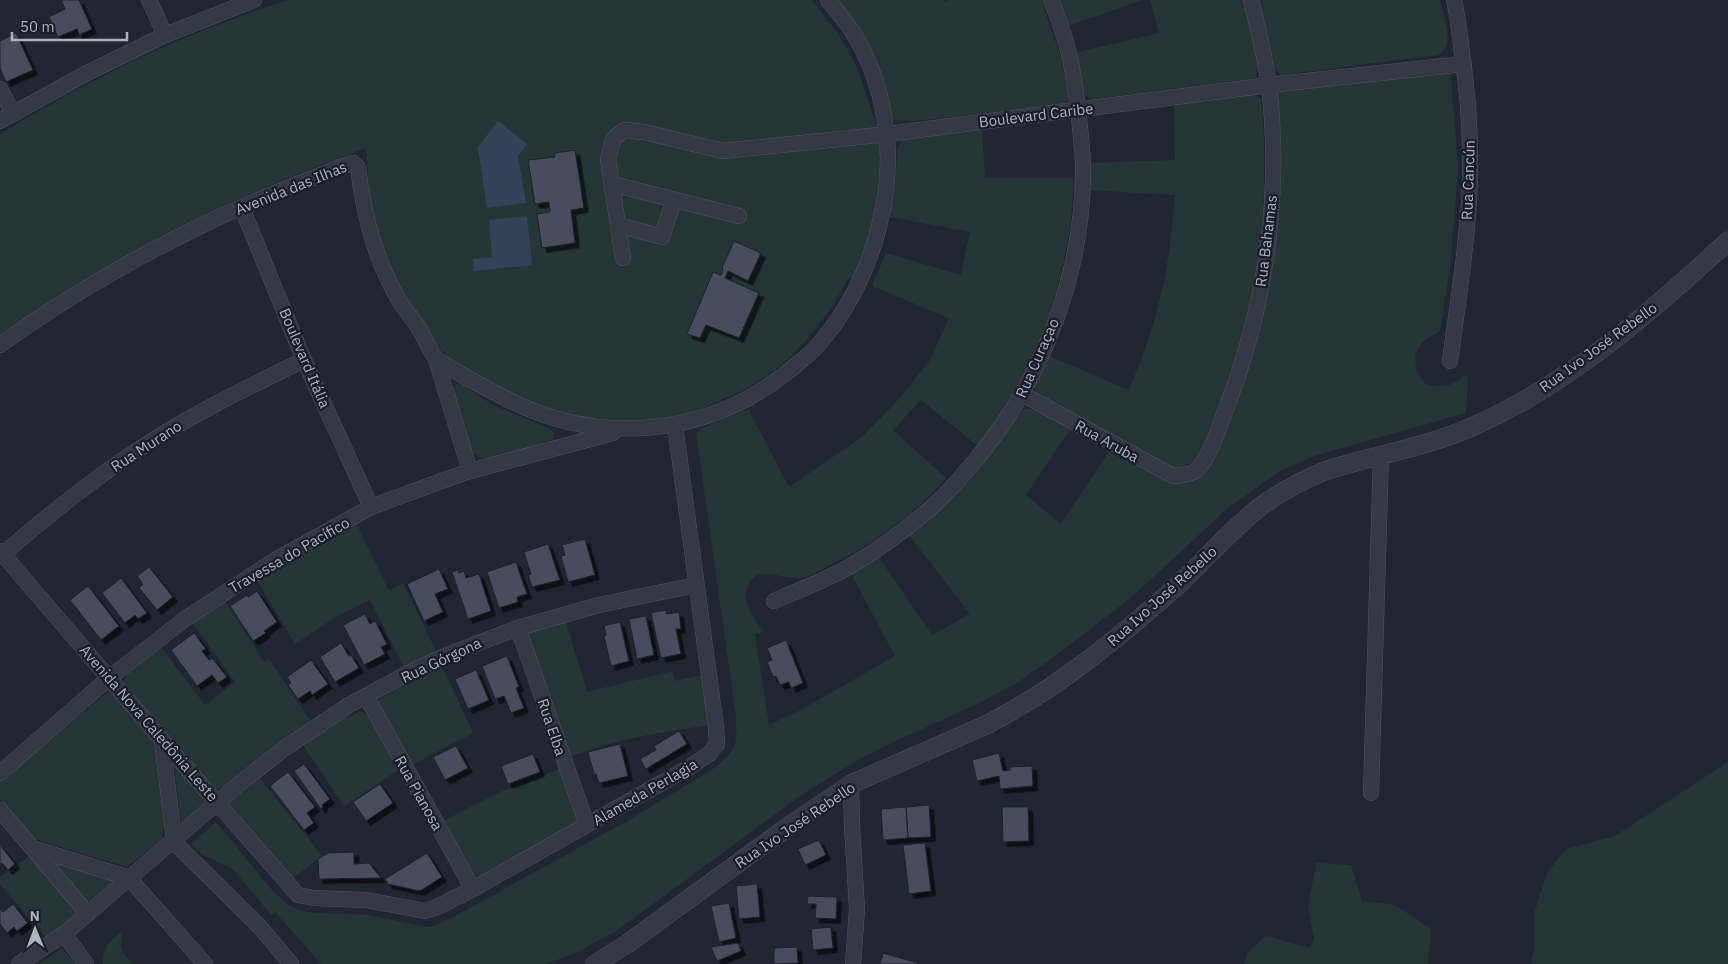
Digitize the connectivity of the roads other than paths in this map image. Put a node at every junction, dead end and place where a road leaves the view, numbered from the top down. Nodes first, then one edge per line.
1 (149, 0) edge
2 (254, 0) edge
3 (828, 0) edge
4 (1050, 0) edge
5 (1251, 0) edge
6 (1454, 0) edge
7 (165, 35) junction
8 (1464, 64) junction
9 (1269, 85) junction
10 (0, 89) edge
11 (1078, 110) junction
12 (13, 113) junction
13 (0, 121) edge
14 (888, 134) junction
15 (612, 184) junction
16 (674, 200) junction
17 (242, 208) junction
18 (739, 216) dead end
19 (618, 225) junction
20 (1728, 241) edge
21 (623, 258) dead end
22 (0, 345) edge
23 (436, 359) junction
24 (304, 360) junction
25 (1450, 361) dead end
26 (1022, 394) junction
27 (675, 425) junction
28 (628, 429) junction
29 (1381, 454) junction
30 (470, 471) junction
31 (1195, 472) joint
32 (372, 507) junction
33 (1, 552) edge
34 (696, 585) junction
35 (774, 601) dead end
36 (518, 628) junction
37 (110, 678) junction
38 (366, 696) junction
39 (162, 740) junction
40 (0, 773) edge
41 (851, 784) junction
42 (1371, 793) dead end
43 (217, 802) junction
44 (0, 810) edge
45 (587, 826) junction
46 (174, 840) junction
47 (32, 848) junction
48 (128, 878) junction
49 (473, 889) junction
50 (298, 895) joint
51 (88, 914) junction
52 (64, 934) junction
53 (19, 964) edge
54 (86, 964) edge
55 (205, 964) edge
56 (291, 964) edge
57 (595, 964) edge
58 (852, 964) edge

1 - 7 street
2 - 7 street
3 - 14 street, Avenida das Ilhas
4 - 11 street, Rua Curaçao
5 - 9 street, Rua Bahamas
6 - 8 street, Rua Cancún
7 - 12 street
8 - 9 street, Boulevard Caribe
8 - 25 street, Rua Cancún
9 - 11 street, Boulevard Caribe
9 - 31 street, Rua Bahamas
10 - 12 street
11 - 14 street, Boulevard Caribe
11 - 26 street, Rua Curaçao
12 - 13 street
14 - 15 street, Boulevard Caribe
14 - 27 street, Avenida das Ilhas
15 - 16 street
15 - 19 street
16 - 18 street
16 - 19 street
17 - 22 street, Avenida das Ilhas
17 - 23 street, Avenida das Ilhas
17 - 24 street, Boulevard Itália
19 - 21 street
20 - 29 street, Rua Ivo José Rebello
23 - 28 street, Avenida das Ilhas
23 - 30 street
24 - 32 street, Boulevard Itália
24 - 33 street, Rua Murano
26 - 31 street, Rua Aruba
26 - 35 street, Rua Curaçao
27 - 28 street, Avenida das Ilhas
27 - 34 street, Alameda Perlagia
28 - 30 street, Travessa do Pacífico
29 - 41 street, Rua Ivo José Rebello
29 - 42 street
30 - 32 street, Travessa do Pacífico
32 - 37 street, Travessa do Pacífico
33 - 37 street, Avenida Nova Caledônia Leste
34 - 36 street, Rua Górgona
34 - 45 street, Alameda Perlagia
36 - 38 street, Rua Górgona
36 - 45 street, Rua Elba
37 - 39 street, Avenida Nova Caledônia Leste
37 - 40 street, Travessa do Pacífico
38 - 43 street, Rua Górgona
38 - 49 street, Rua Pianosa
39 - 43 street, Avenida Nova Caledônia Leste
39 - 46 street
41 - 57 street, Rua Ivo José Rebello
41 - 58 street
43 - 46 street, Rua Górgona
43 - 50 street, Avenida Nova Caledônia Leste
44 - 47 street
45 - 49 street, Alameda Perlagia
46 - 48 street, Rua Górgona
46 - 56 street
47 - 48 street
47 - 51 street
48 - 51 street, Rua Górgona
48 - 55 street
49 - 50 street, Alameda Perlagia
51 - 52 street, Rua Górgona
52 - 53 street, Rua Górgona
52 - 54 street

